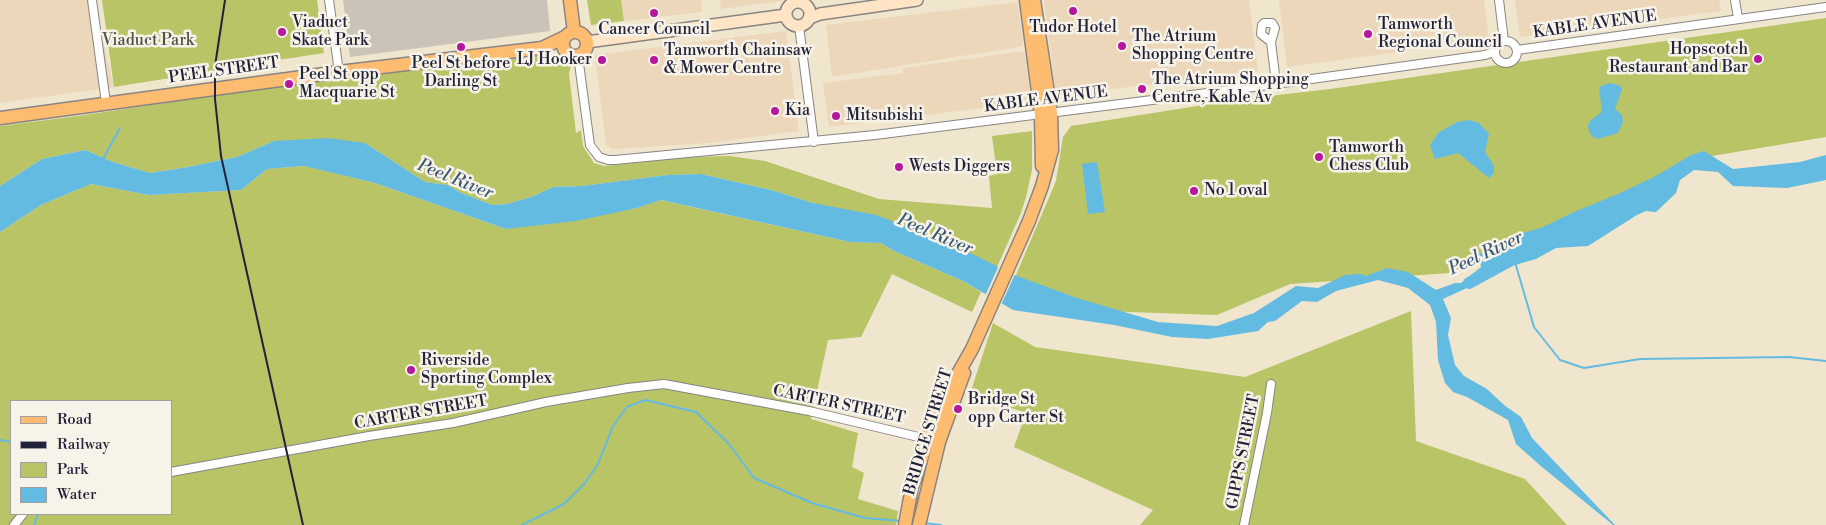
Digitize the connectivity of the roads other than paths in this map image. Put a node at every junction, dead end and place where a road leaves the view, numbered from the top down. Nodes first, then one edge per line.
1 (92, 0) edge
2 (328, 0) edge
3 (570, 0) edge
4 (873, 0) edge
5 (916, 0) edge
6 (1026, 0) edge
7 (1034, 0) edge
8 (1499, 0) edge
9 (1735, 0) edge
10 (800, 3) edge
11 (1826, 7) edge
12 (786, 15) junction
13 (810, 18) junction
14 (1738, 18) junction
15 (799, 26) junction
16 (570, 35) junction
17 (1504, 41) junction
18 (587, 42) junction
19 (1271, 42) dead end
20 (542, 48) junction
21 (1517, 50) junction
22 (1494, 52) junction
23 (572, 54) junction
24 (338, 72) junction
25 (1276, 83) junction
26 (106, 103) junction
27 (1046, 114) junction
28 (0, 118) edge
29 (814, 142) junction
30 (1271, 384) dead end
31 (934, 440) junction
32 (172, 472) edge
33 (22, 515) edge
34 (14, 525) edge
35 (904, 525) edge
36 (919, 525) edge
37 (1244, 525) edge

1 - 26 street
2 - 24 street
3 - 16 main road
4 - 10 main road
5 - 13 main road
6 - 27 main road
7 - 27 main road
8 - 17 street
9 - 14 street
10 - 12 main road
10 - 13 main road
11 - 14 street, KABLE AVENUE
12 - 15 main road
12 - 18 main road
13 - 15 main road
14 - 21 street, KABLE AVENUE
15 - 29 street
16 - 18 main road
16 - 20 main road, PEEL STREET
16 - 23 main road
17 - 21 street
17 - 22 street
18 - 23 main road
19 - 25 street
20 - 23 main road, PEEL STREET
20 - 24 main road, PEEL STREET
21 - 22 street
22 - 25 street, KABLE AVENUE
23 - 29 street, KABLE AVENUE
24 - 26 main road, PEEL STREET
25 - 27 street, KABLE AVENUE
26 - 28 main road, PEEL STREET
27 - 29 street, KABLE AVENUE
27 - 31 main road, BRIDGE STREET
30 - 37 street, GIPPS STREET
31 - 32 street, CARTER STREET
31 - 35 main road, BRIDGE STREET
31 - 36 main road, BRIDGE STREET
33 - 34 street

